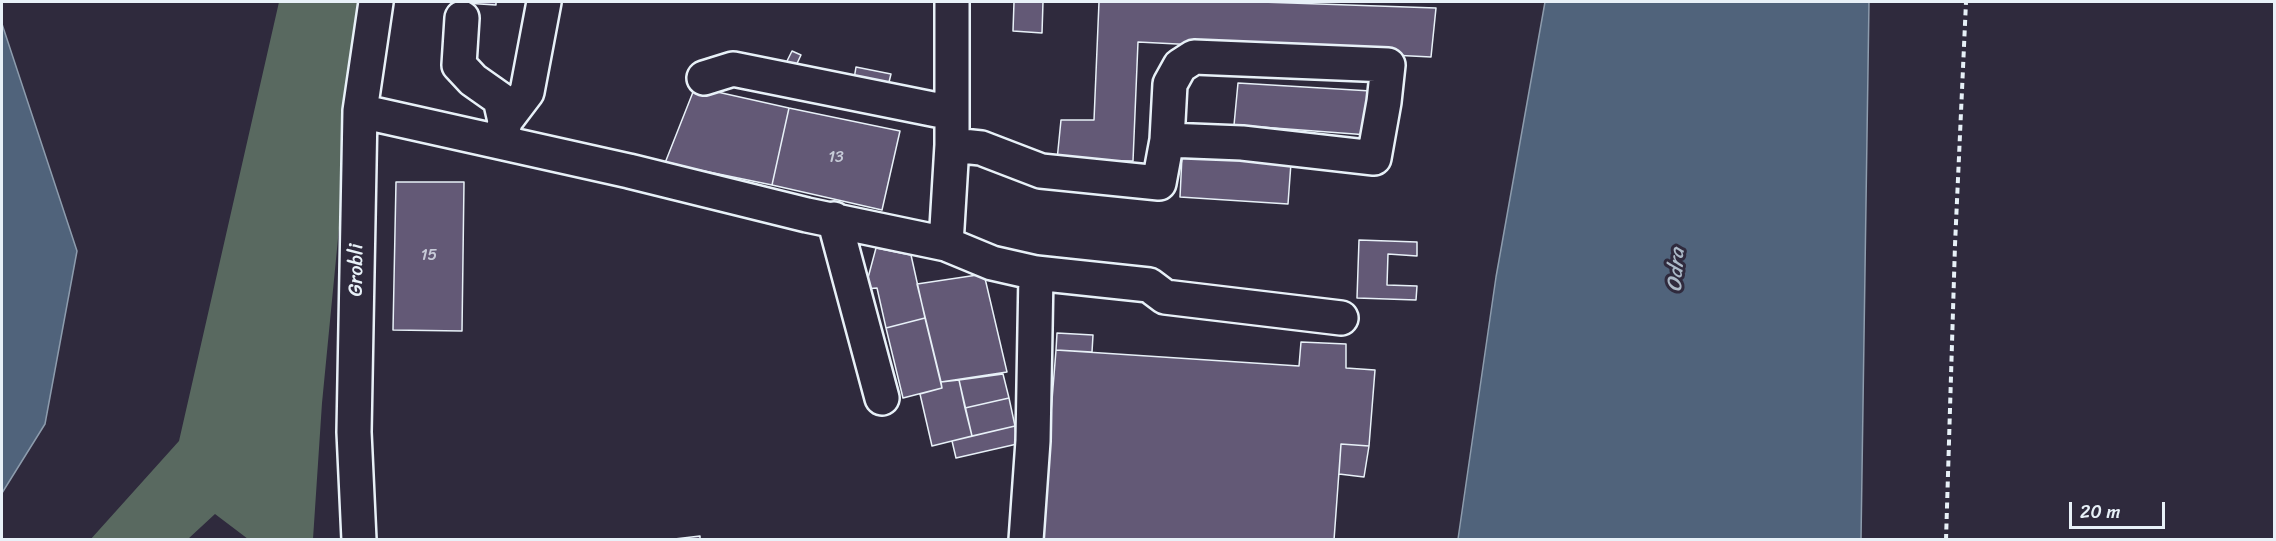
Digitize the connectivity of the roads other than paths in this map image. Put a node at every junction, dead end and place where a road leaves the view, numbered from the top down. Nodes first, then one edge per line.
1 (376, 2) edge
2 (544, 2) edge
3 (952, 2) edge
4 (462, 18) dead end
5 (704, 78) dead end
6 (360, 111) junction
7 (952, 113) junction
8 (503, 132) junction
9 (1167, 140) junction
10 (952, 145) junction
11 (834, 219) junction
12 (946, 244) junction
13 (1036, 273) junction
14 (1341, 318) dead end
15 (882, 398) dead end
16 (359, 540) edge
17 (1026, 540) edge

1 - 6 street, Grobli
2 - 8 street
3 - 7 street
4 - 8 street
5 - 7 street
6 - 8 street
6 - 16 street, Grobli
7 - 10 street
8 - 11 street
9 - 9 street
9 - 10 street
10 - 12 street
11 - 12 street
11 - 15 street
12 - 13 street
13 - 14 street
13 - 17 street

